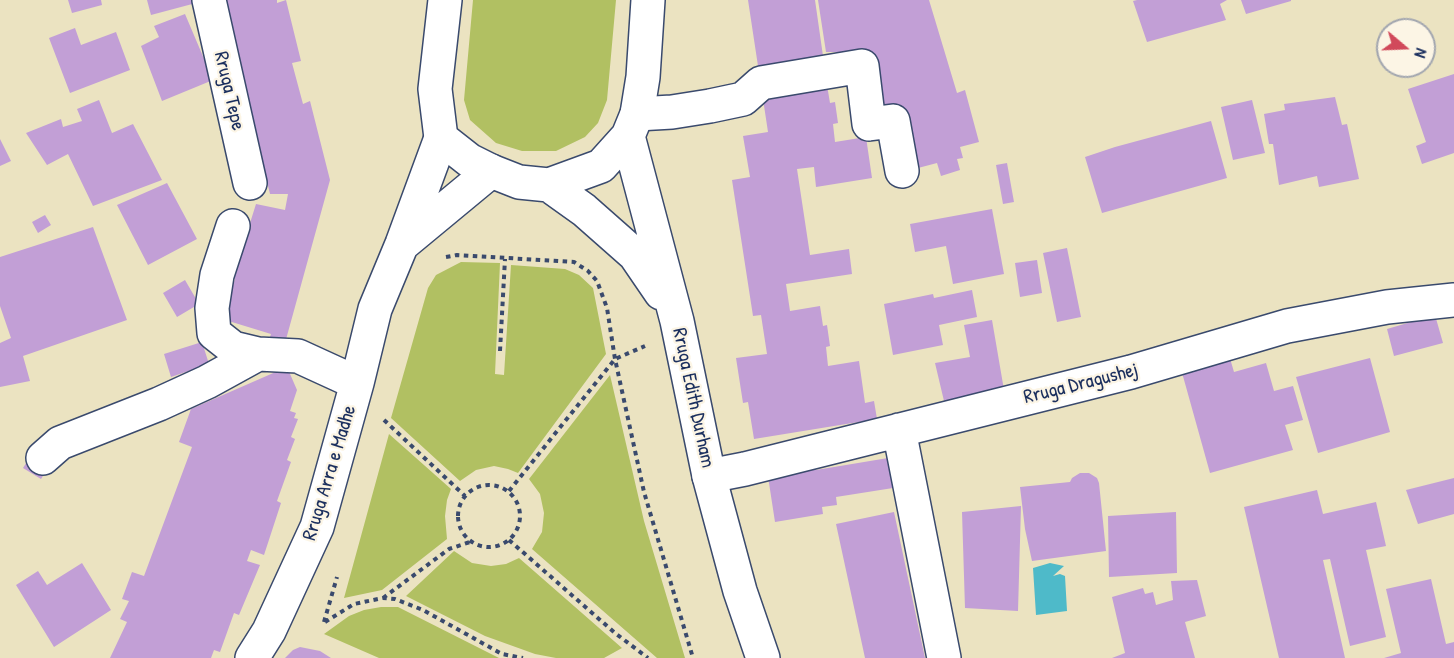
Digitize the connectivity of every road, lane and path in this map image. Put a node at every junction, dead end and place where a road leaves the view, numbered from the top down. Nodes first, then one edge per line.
1 (209, 0) edge
2 (445, 0) edge
3 (648, 0) edge
4 (633, 125) junction
5 (441, 138) junction
6 (491, 171) junction
7 (902, 171) dead end
8 (250, 183) dead end
9 (549, 185) junction
10 (233, 226) dead end
11 (402, 244) junction
12 (444, 258) dead end
13 (506, 258) junction
14 (1454, 300) edge
15 (678, 326) junction
16 (501, 351) dead end
17 (258, 354) junction
18 (615, 359) junction
19 (357, 383) junction
20 (378, 429) dead end
21 (899, 430) junction
22 (43, 458) dead end
23 (710, 476) junction
24 (509, 491) junction
25 (465, 496) junction
26 (509, 540) junction
27 (470, 542) junction
28 (337, 576) dead end
29 (383, 598) junction
30 (252, 658) edge
31 (523, 658) edge
32 (648, 658) edge
33 (693, 658) edge
34 (763, 658) edge
35 (944, 658) edge

1 - 8 street, Rruga Tepe
2 - 5 street
3 - 4 street
4 - 7 street
4 - 9 street
4 - 15 street, Rruga Edith Durham
5 - 6 street
5 - 11 street, Rruga Arra e Madhe
6 - 9 street
6 - 11 street, Rruga Arra e Madhe
9 - 15 street
10 - 17 street, Rruga Arra e Madhe
11 - 19 street, Rruga Arra e Madhe
12 - 13 path
13 - 16 path
13 - 18 path
14 - 21 street, Rruga Dragushej
15 - 18 path
15 - 23 street, Rruga Edith Durham
17 - 19 street, Rruga Arra e Madhe
17 - 22 street
18 - 24 path
18 - 33 path
19 - 30 street, Rruga Arra e Madhe
20 - 25 path
21 - 23 street, Rruga Dragushej
21 - 35 street
23 - 34 street, Rruga Edith Durham
24 - 25 path
24 - 26 path
25 - 27 path
26 - 27 path
26 - 32 path
27 - 29 path
28 - 29 path
29 - 31 path

